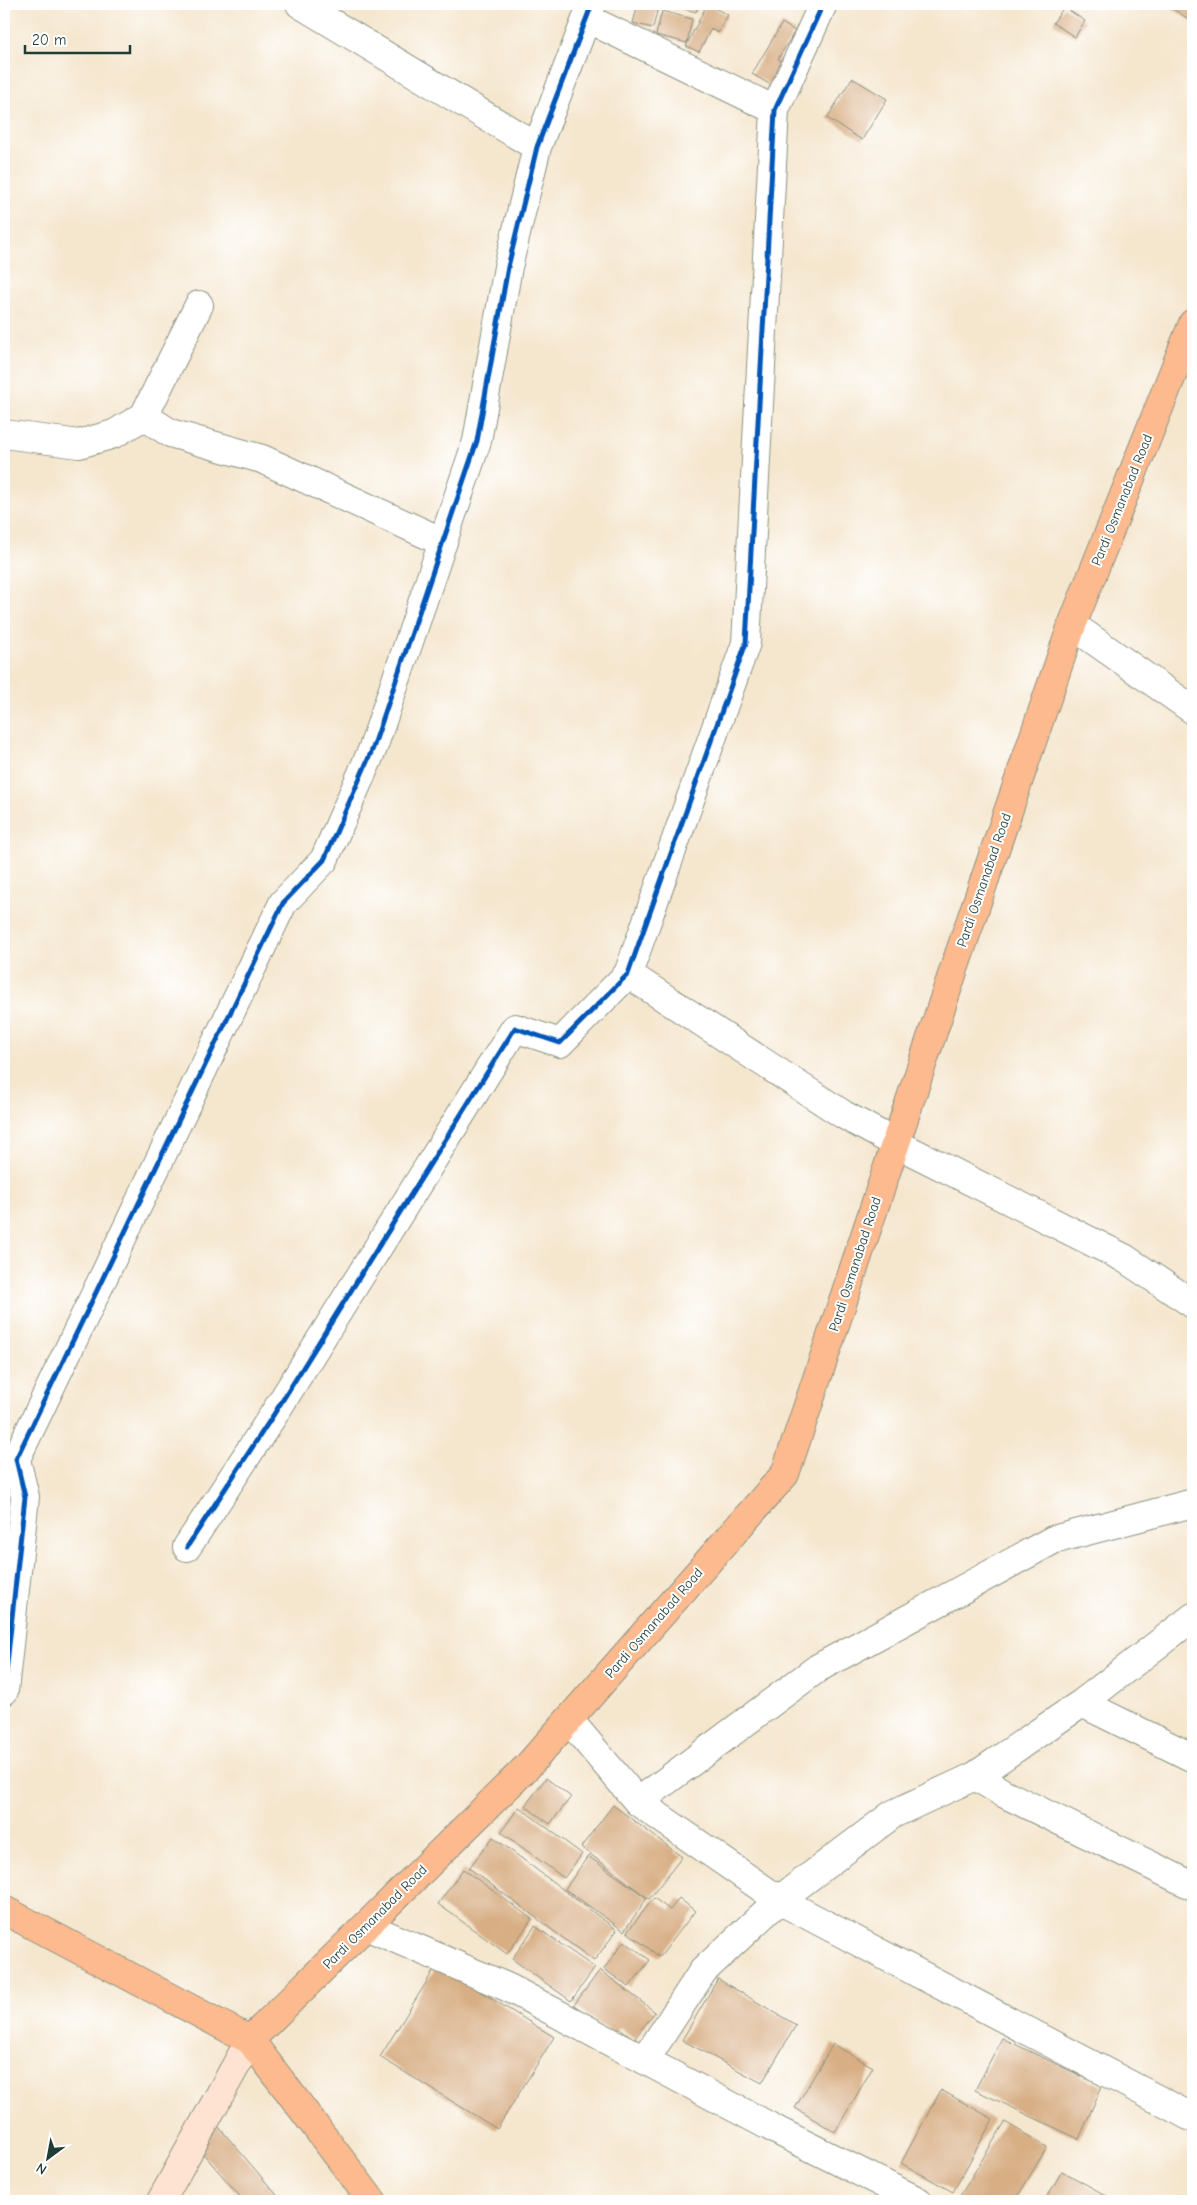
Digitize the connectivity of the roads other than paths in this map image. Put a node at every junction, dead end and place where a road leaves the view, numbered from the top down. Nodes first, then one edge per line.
1 (300, 4) edge
2 (823, 4) edge
3 (590, 11) edge
4 (775, 110) junction
5 (537, 146) junction
6 (199, 304) dead end
7 (1193, 322) edge
8 (144, 416) junction
9 (4, 434) edge
10 (443, 542) junction
11 (1072, 626) junction
12 (1193, 710) edge
13 (628, 974) junction
14 (895, 1143) junction
15 (1193, 1304) edge
16 (14, 1436) edge
17 (1193, 1502) edge
18 (187, 1547) dead end
19 (1193, 1617) edge
20 (4, 1691) edge
21 (1082, 1703) junction
22 (569, 1720) junction
23 (1193, 1758) edge
24 (975, 1776) junction
25 (638, 1802) junction
26 (1193, 1886) edge
27 (779, 1900) junction
28 (4, 1910) edge
29 (366, 1926) junction
30 (250, 2040) junction
31 (645, 2060) junction
32 (1193, 2118) edge
33 (161, 2201) edge
34 (372, 2201) edge
35 (918, 2201) edge

1 - 5 street
2 - 4 street
3 - 4 street
3 - 5 street
4 - 13 street
5 - 10 street
6 - 8 street
7 - 11 main road, Pardi Osmanabad Road
8 - 9 street
8 - 10 street
10 - 16 street
11 - 12 street
11 - 14 main road, Pardi Osmanabad Road
13 - 14 street
13 - 18 street
14 - 15 street
14 - 22 main road, Pardi Osmanabad Road
16 - 20 street
17 - 25 street
19 - 21 street
21 - 23 street
21 - 24 street
22 - 25 street
22 - 29 main road, Pardi Osmanabad Road
24 - 26 street
24 - 27 street
25 - 27 street
27 - 31 street
27 - 32 street
28 - 30 main road
29 - 30 main road, Pardi Osmanabad Road
29 - 31 street
30 - 33 main road
30 - 34 main road
31 - 35 street

